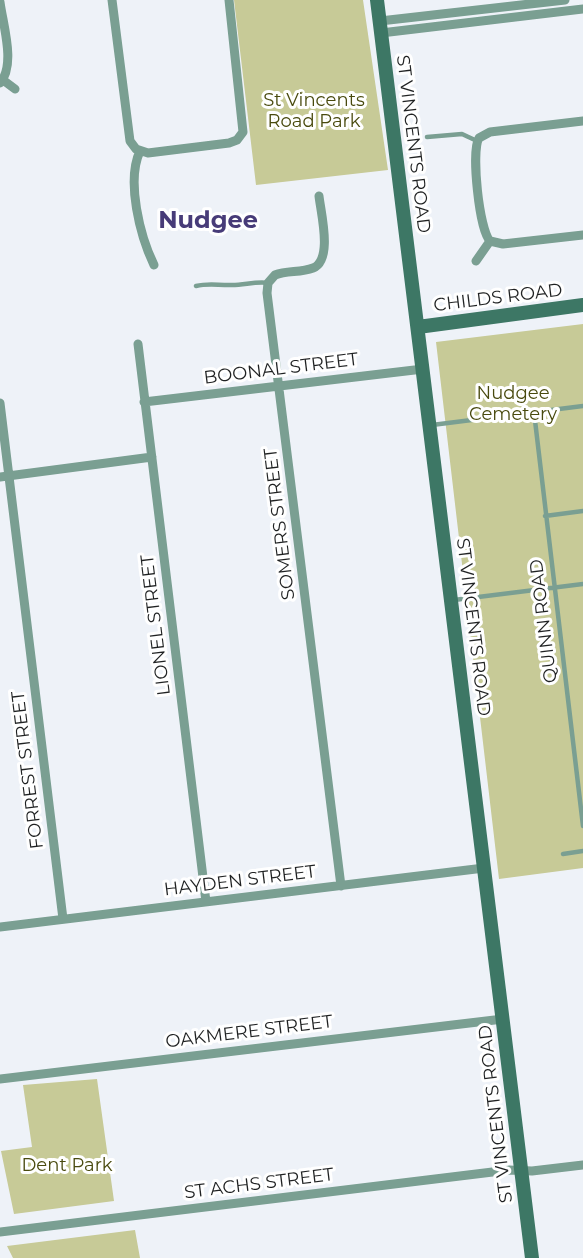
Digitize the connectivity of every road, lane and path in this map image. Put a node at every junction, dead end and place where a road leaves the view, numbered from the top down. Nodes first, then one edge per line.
1 (112, 0) edge
2 (229, 0) edge
3 (377, 0) edge
4 (565, 0) edge
5 (0, 2) edge
6 (533, 2) edge
7 (583, 9) edge
8 (534, 15) junction
9 (380, 27) junction
10 (1, 82) edge
11 (15, 89) dead end
12 (583, 121) edge
13 (427, 137) dead end
14 (477, 141) junction
15 (140, 151) junction
16 (319, 196) dead end
17 (583, 235) edge
18 (490, 241) junction
19 (476, 261) dead end
20 (154, 265) dead end
21 (268, 283) junction
22 (196, 286) dead end
23 (583, 305) edge
24 (418, 327) junction
25 (138, 344) dead end
26 (423, 369) junction
27 (280, 386) junction
28 (144, 402) junction
29 (0, 404) edge
30 (583, 406) edge
31 (534, 412) junction
32 (430, 426) junction
33 (152, 457) junction
34 (4, 476) edge
35 (583, 511) edge
36 (545, 516) junction
37 (583, 584) edge
38 (553, 588) junction
39 (451, 601) junction
40 (583, 826) edge
41 (583, 851) edge
42 (563, 854) dead end
43 (484, 868) junction
44 (341, 886) junction
45 (206, 902) junction
46 (63, 919) junction
47 (0, 927) edge
48 (503, 1019) junction
49 (0, 1079) edge
50 (583, 1165) edge
51 (521, 1170) junction
52 (0, 1232) edge
53 (532, 1258) edge

1 - 15 street
2 - 15 street
3 - 9 main road, ST VINCENTS ROAD
4 - 6 street
5 - 10 street
6 - 8 street
6 - 9 street
7 - 8 street
8 - 9 street
9 - 24 main road, ST VINCENTS ROAD
10 - 11 street
12 - 14 street
13 - 14 lane
14 - 18 street
15 - 20 street
16 - 21 street
17 - 18 street
18 - 19 street
21 - 22 lane
21 - 27 street, SOMERS STREET
23 - 24 main road, CHILDS ROAD
24 - 26 main road, ST VINCENTS ROAD
25 - 28 street, LIONEL STREET
26 - 27 street, BOONAL STREET
26 - 32 main road, ST VINCENTS ROAD
27 - 28 street, BOONAL STREET
27 - 44 street, SOMERS STREET
28 - 33 street, LIONEL STREET
29 - 34 street, FORREST STREET
30 - 31 lane
31 - 32 lane
31 - 36 lane, QUINN ROAD
32 - 39 main road, ST VINCENTS ROAD
33 - 34 street
33 - 45 street, LIONEL STREET
34 - 46 street, FORREST STREET
35 - 36 lane
36 - 38 lane, QUINN ROAD
37 - 38 lane
38 - 39 lane
38 - 40 lane, QUINN ROAD
39 - 43 main road, ST VINCENTS ROAD
41 - 42 lane
43 - 44 street, HAYDEN STREET
43 - 48 main road, ST VINCENTS ROAD
44 - 45 street, HAYDEN STREET
45 - 46 street, HAYDEN STREET
46 - 47 street, HAYDEN STREET
48 - 49 street, OAKMERE STREET
48 - 51 main road, ST VINCENTS ROAD
50 - 51 street, ST ACHS STREET
51 - 52 street, ST ACHS STREET
51 - 53 main road, ST VINCENTS ROAD

